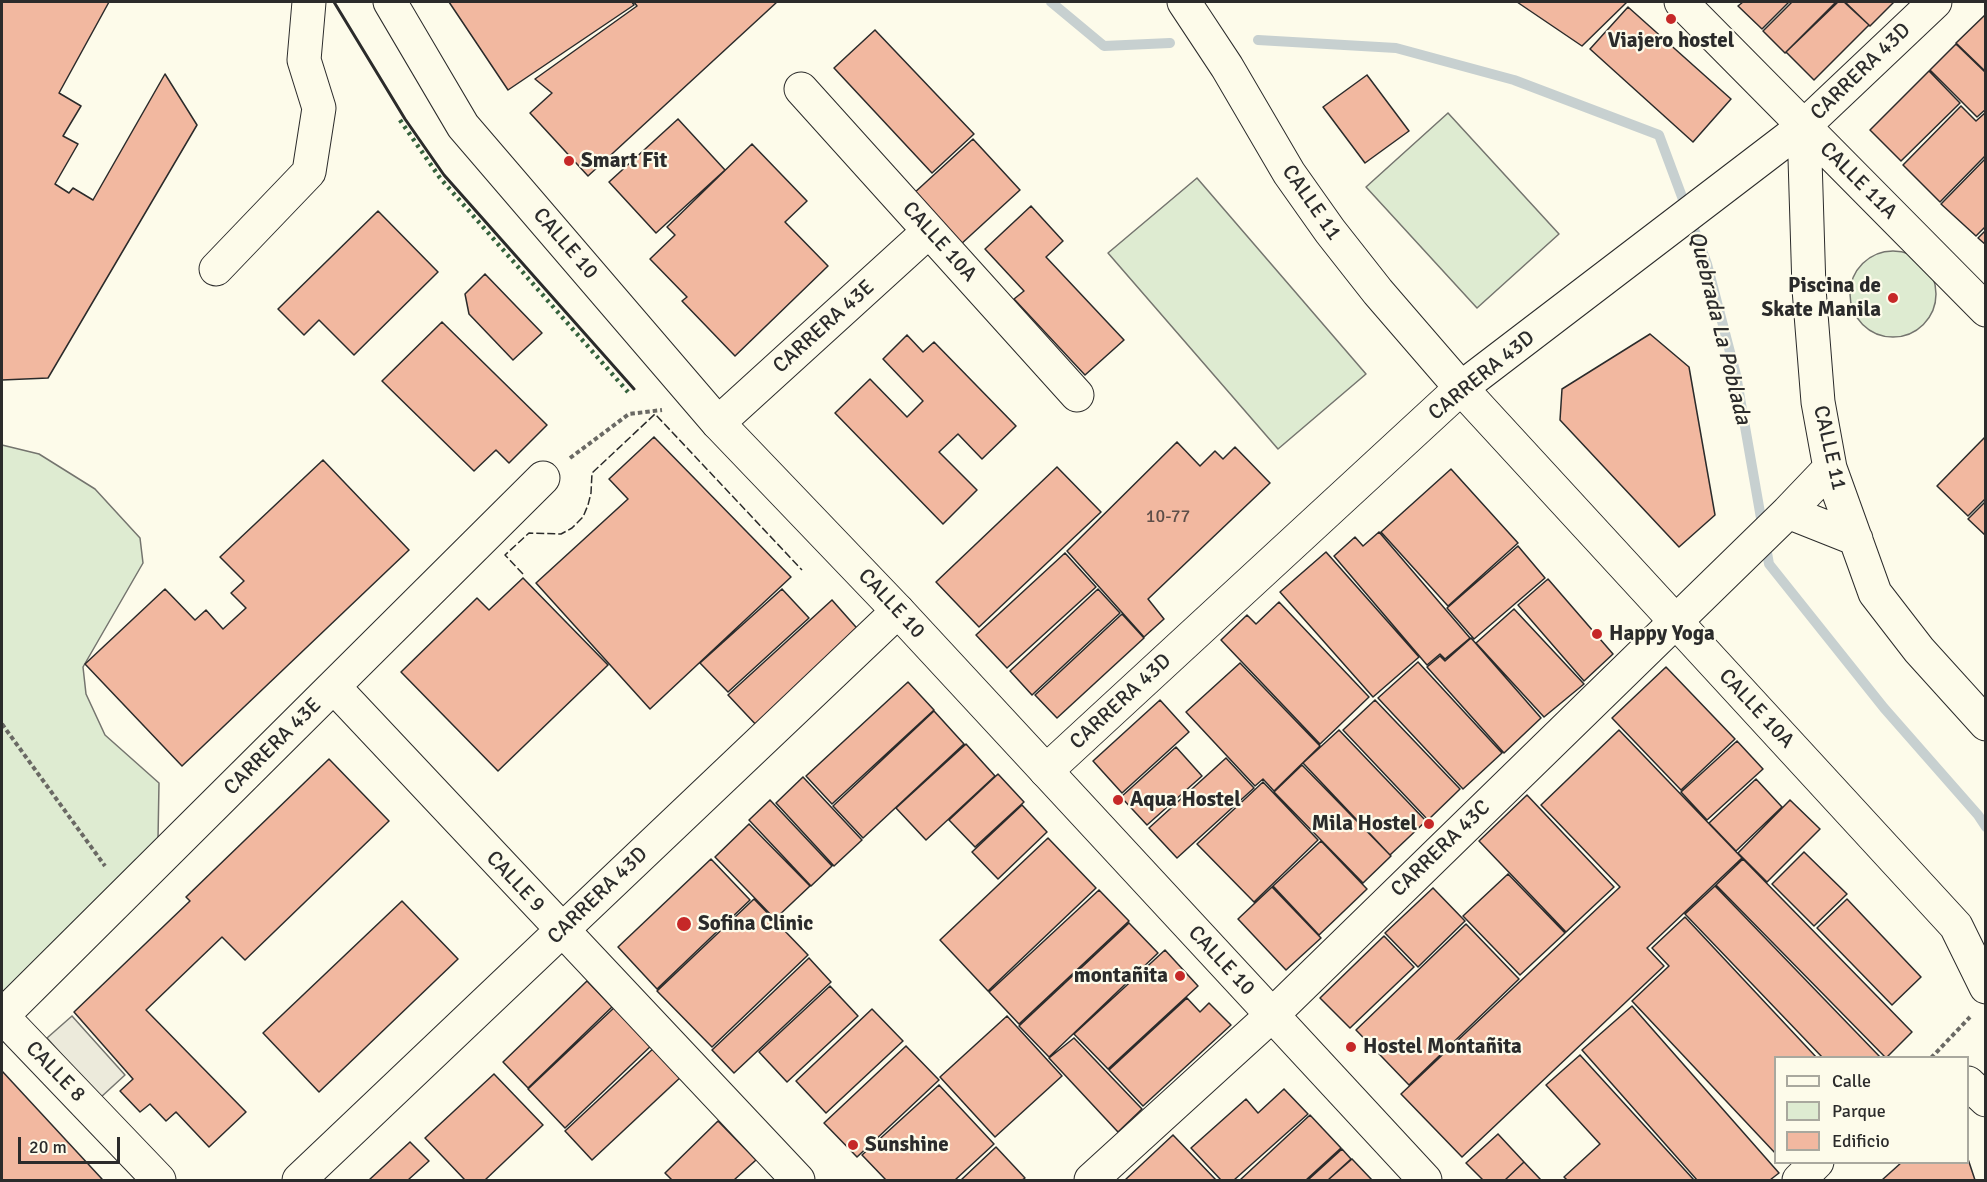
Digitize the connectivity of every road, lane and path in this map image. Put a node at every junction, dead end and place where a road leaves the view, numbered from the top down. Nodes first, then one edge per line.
1 (309, 2) edge
2 (390, 2) edge
3 (1184, 2) edge
4 (1681, 2) edge
5 (1935, 2) edge
6 (801, 89) dead end
7 (1804, 126) junction
8 (929, 231) junction
9 (216, 269) dead end
10 (1986, 310) edge
11 (1461, 388) junction
12 (1077, 395) dead end
13 (668, 410) dead end
14 (718, 423) junction
15 (1830, 468) junction
16 (543, 478) joint
17 (1783, 517) junction
18 (1856, 539) junction
19 (898, 611) junction
20 (1674, 620) junction
21 (334, 687) junction
22 (2, 723) edge
23 (1986, 724) edge
24 (1046, 771) junction
25 (125, 894) junction
26 (1956, 926) junction
27 (561, 932) junction
28 (1986, 950) edge
29 (1981, 999) edge
30 (2, 1016) edge
31 (1271, 1016) junction
32 (1933, 1056) edge
33 (1969, 1084) edge
34 (1986, 1100) edge
35 (1815, 1164) edge
36 (159, 1180) edge
37 (299, 1180) edge
38 (798, 1180) edge
39 (1090, 1180) edge
40 (1425, 1180) edge
41 (1798, 1180) edge

1 - 9 street
2 - 14 street, CALLE 10
3 - 11 street, CALLE 11
4 - 7 street, CALLE 11A
5 - 7 street, CARRERA 43D
6 - 8 street, CALLE 10A
7 - 10 street, CALLE 11A
7 - 11 street, CARRERA 43D
7 - 15 street, CALLE 11
8 - 12 street, CALLE 10A
8 - 14 street, CARRERA 43E
11 - 20 street, CALLE 10A
11 - 24 street, CARRERA 43D
13 - 16 path
14 - 19 street, CALLE 10
15 - 17 street, CARRERA 43C
15 - 18 street, CALLE 11
16 - 21 street, CARRERA 43E
17 - 18 street
17 - 20 street, CARRERA 43C
18 - 23 street, CALLE 11
19 - 24 street, CALLE 10
19 - 27 street, CARRERA 43D
20 - 26 street, CALLE 10A
20 - 31 street, CARRERA 43C
21 - 25 street, CARRERA 43E
21 - 27 street, CALLE 9
22 - 25 path
24 - 31 street, CALLE 10
25 - 30 street, CARRERA 43E
26 - 28 street
26 - 29 street, CALLE 10A
27 - 37 street, CARRERA 43D
27 - 38 street, CALLE 9
29 - 32 path
30 - 36 street, CALLE 8
31 - 39 street, CARRERA 43C
31 - 40 street, CALLE 10
33 - 34 street
35 - 41 street

